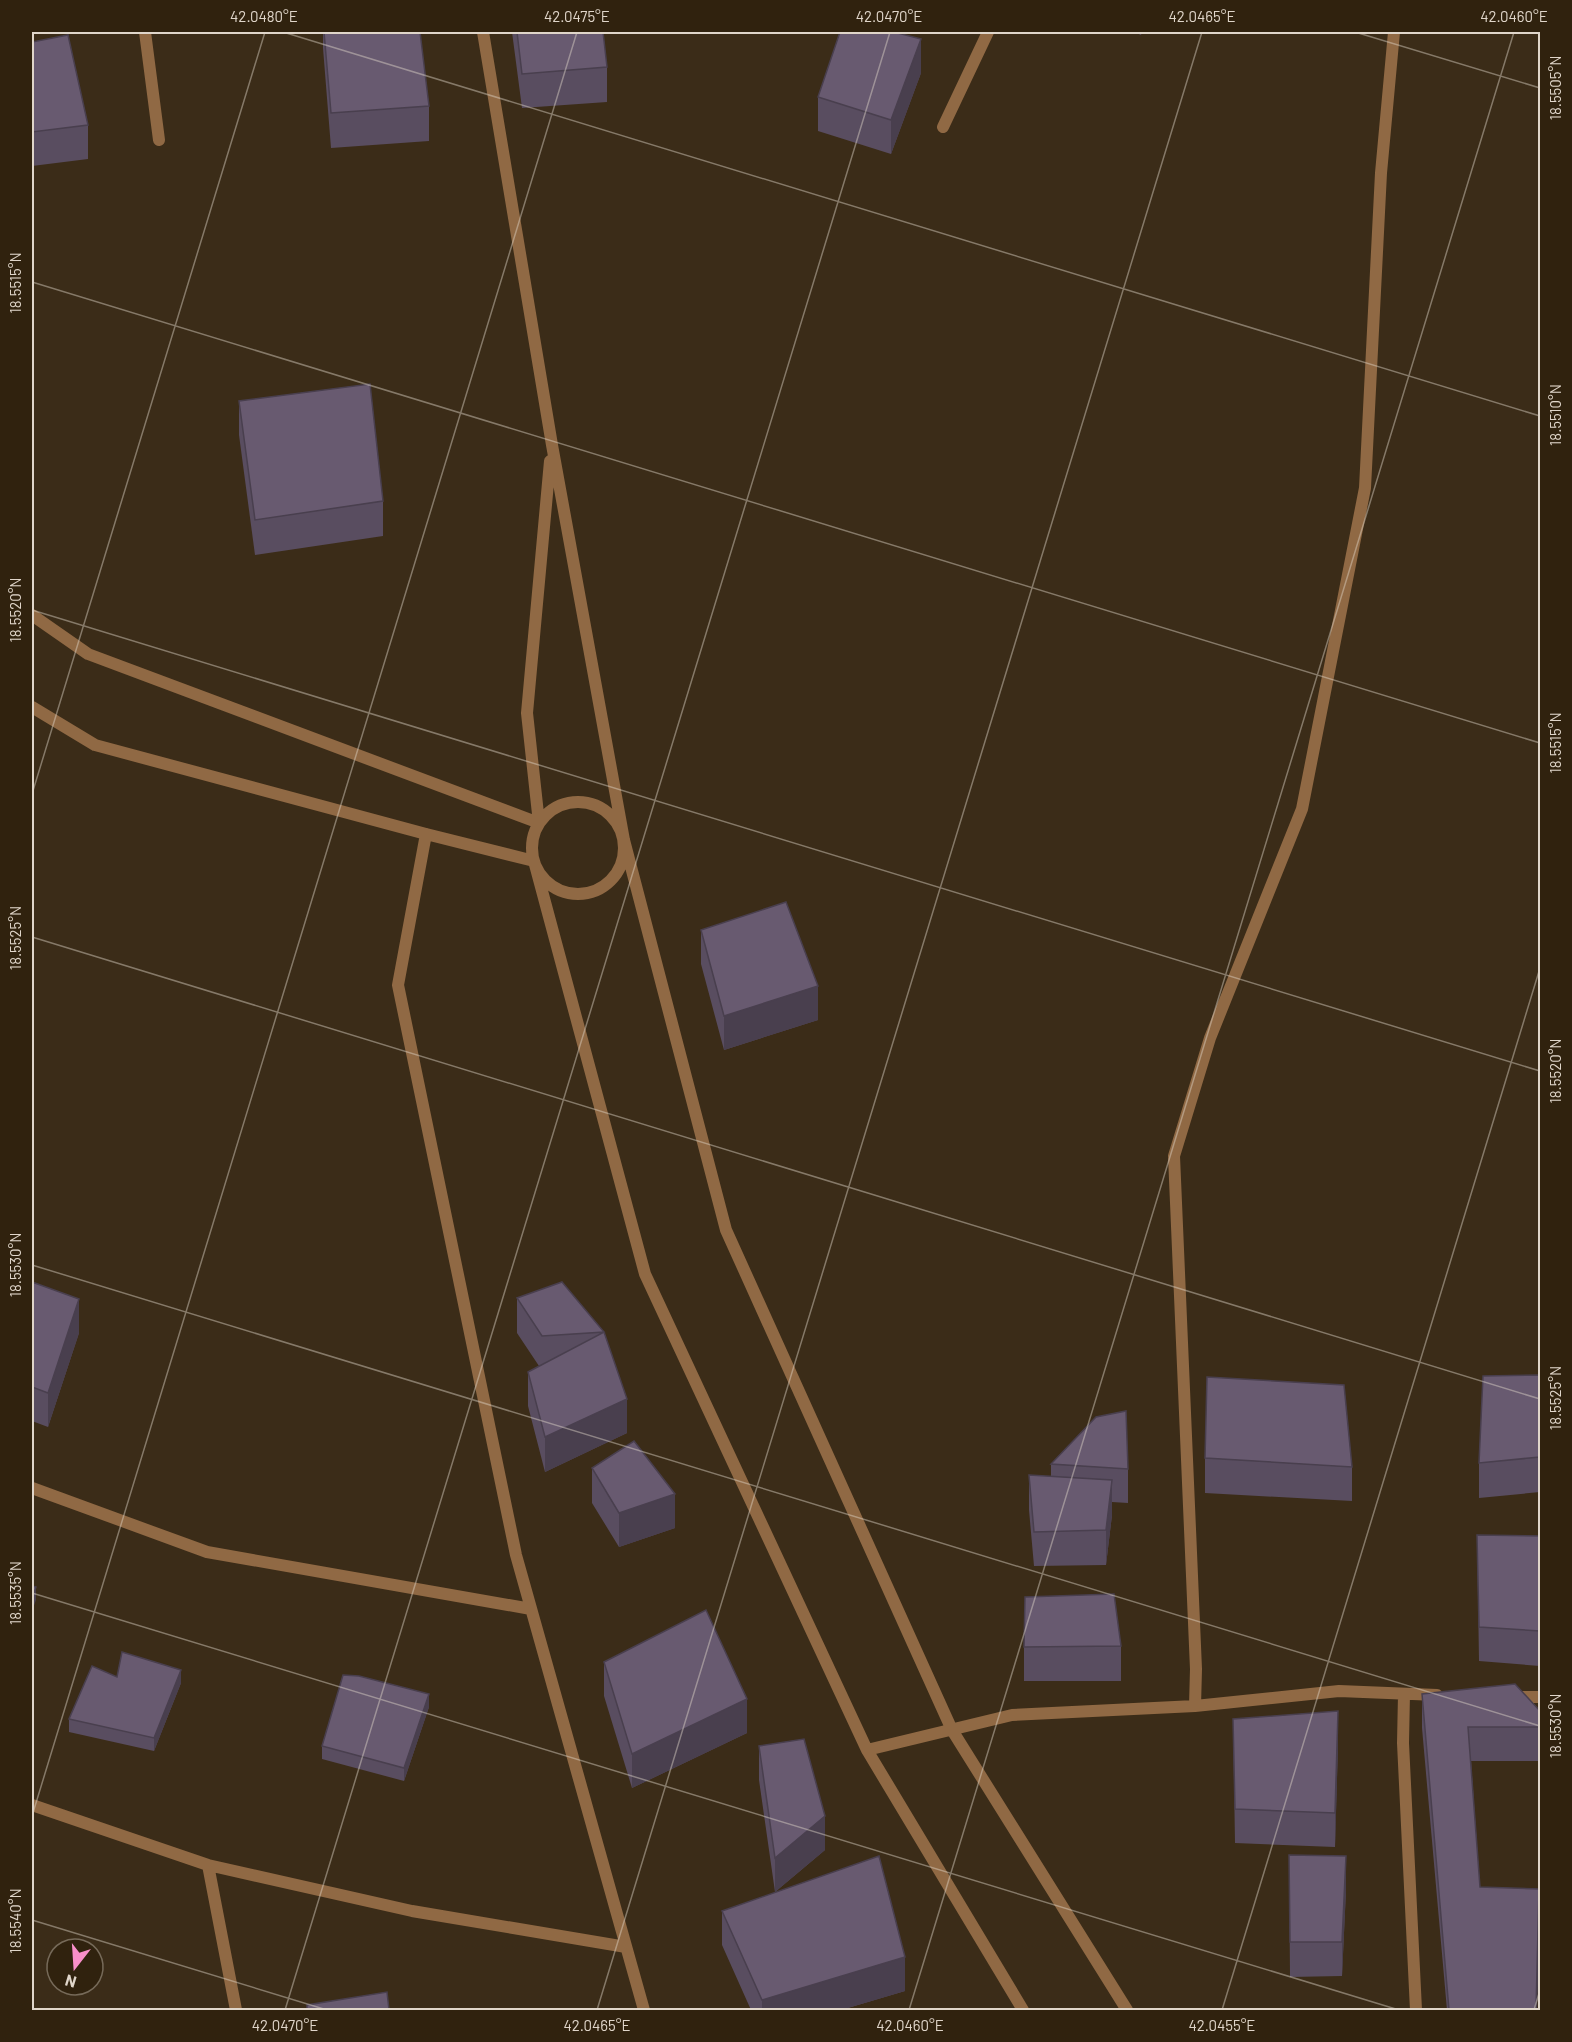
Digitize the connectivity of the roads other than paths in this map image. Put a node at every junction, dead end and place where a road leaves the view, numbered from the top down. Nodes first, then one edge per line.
1 (145, 32) edge
2 (483, 32) edge
3 (988, 32) edge
4 (1394, 32) edge
5 (943, 127) dead end
6 (159, 140) dead end
7 (552, 445) junction
8 (32, 615) edge
9 (32, 707) edge
10 (539, 823) junction
11 (426, 834) junction
12 (624, 840) junction
13 (534, 861) junction
14 (32, 1488) edge
15 (531, 1609) junction
16 (1404, 1694) junction
17 (1449, 1695) edge
18 (1495, 1696) edge
19 (1540, 1697) edge
20 (1195, 1706) junction
21 (952, 1730) junction
22 (867, 1750) junction
23 (32, 1805) edge
24 (208, 1865) junction
25 (626, 1947) junction
26 (237, 2010) edge
27 (644, 2010) edge
28 (1023, 2010) edge
29 (1127, 2010) edge
30 (1416, 2010) edge

1 - 6 street
2 - 7 street
3 - 5 street
4 - 20 street
7 - 10 street
7 - 12 street
8 - 10 street
9 - 11 street
10 - 12 street
10 - 13 street
11 - 13 street
11 - 15 street
12 - 13 street
12 - 21 street
13 - 22 street
14 - 15 street
15 - 25 street
16 - 17 street
16 - 20 street
16 - 30 street
18 - 19 street
20 - 21 street
21 - 22 street
21 - 29 street
22 - 28 street
23 - 24 street
24 - 25 street
24 - 26 street
25 - 27 street

